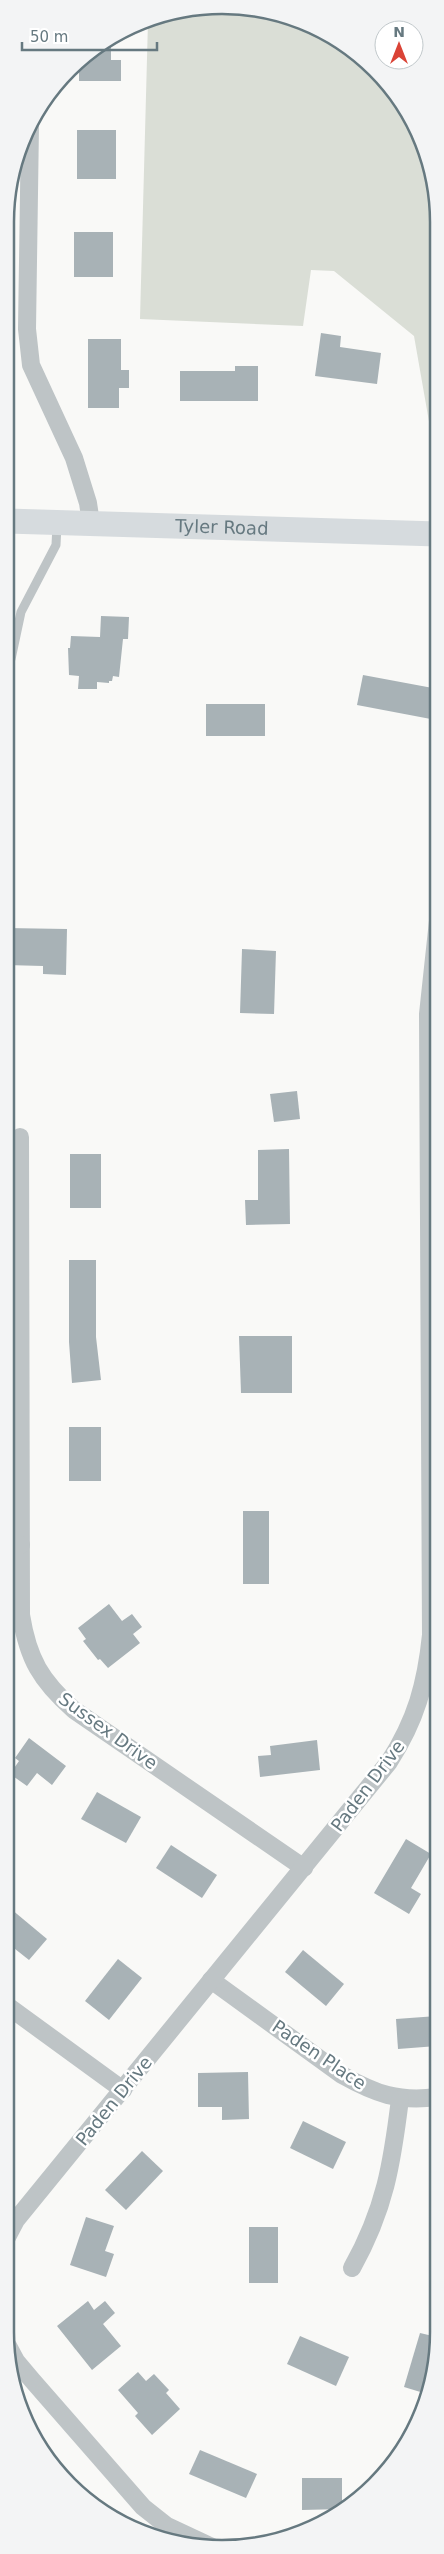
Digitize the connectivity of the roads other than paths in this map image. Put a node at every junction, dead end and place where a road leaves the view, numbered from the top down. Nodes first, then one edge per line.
1 (30, 143) edge
2 (14, 521) edge
3 (57, 522) junction
4 (91, 523) junction
5 (430, 534) edge
6 (14, 645) edge
7 (430, 995) edge
8 (20, 1137) dead end
9 (430, 1211) edge
10 (14, 1254) edge
11 (14, 1554) edge
12 (430, 1645) edge
13 (304, 1868) junction
14 (212, 1980) junction
15 (14, 2011) edge
16 (123, 2090) junction
17 (430, 2097) edge
18 (400, 2099) junction
19 (14, 2224) edge
20 (352, 2268) dead end
21 (16, 2361) edge
22 (192, 2538) edge

1 - 4 street
2 - 3 street, Tyler Road
3 - 4 street, Tyler Road
3 - 6 lane
4 - 5 street, Tyler Road
7 - 9 street, Paden Drive
8 - 10 street, Sussex Drive
11 - 13 street, Sussex Drive
12 - 13 street, Paden Drive
13 - 14 street, Paden Drive
14 - 16 street, Paden Drive
14 - 18 street, Paden Place
15 - 16 street
16 - 19 street, Paden Drive
17 - 18 street, Paden Place
18 - 20 street
21 - 22 street

